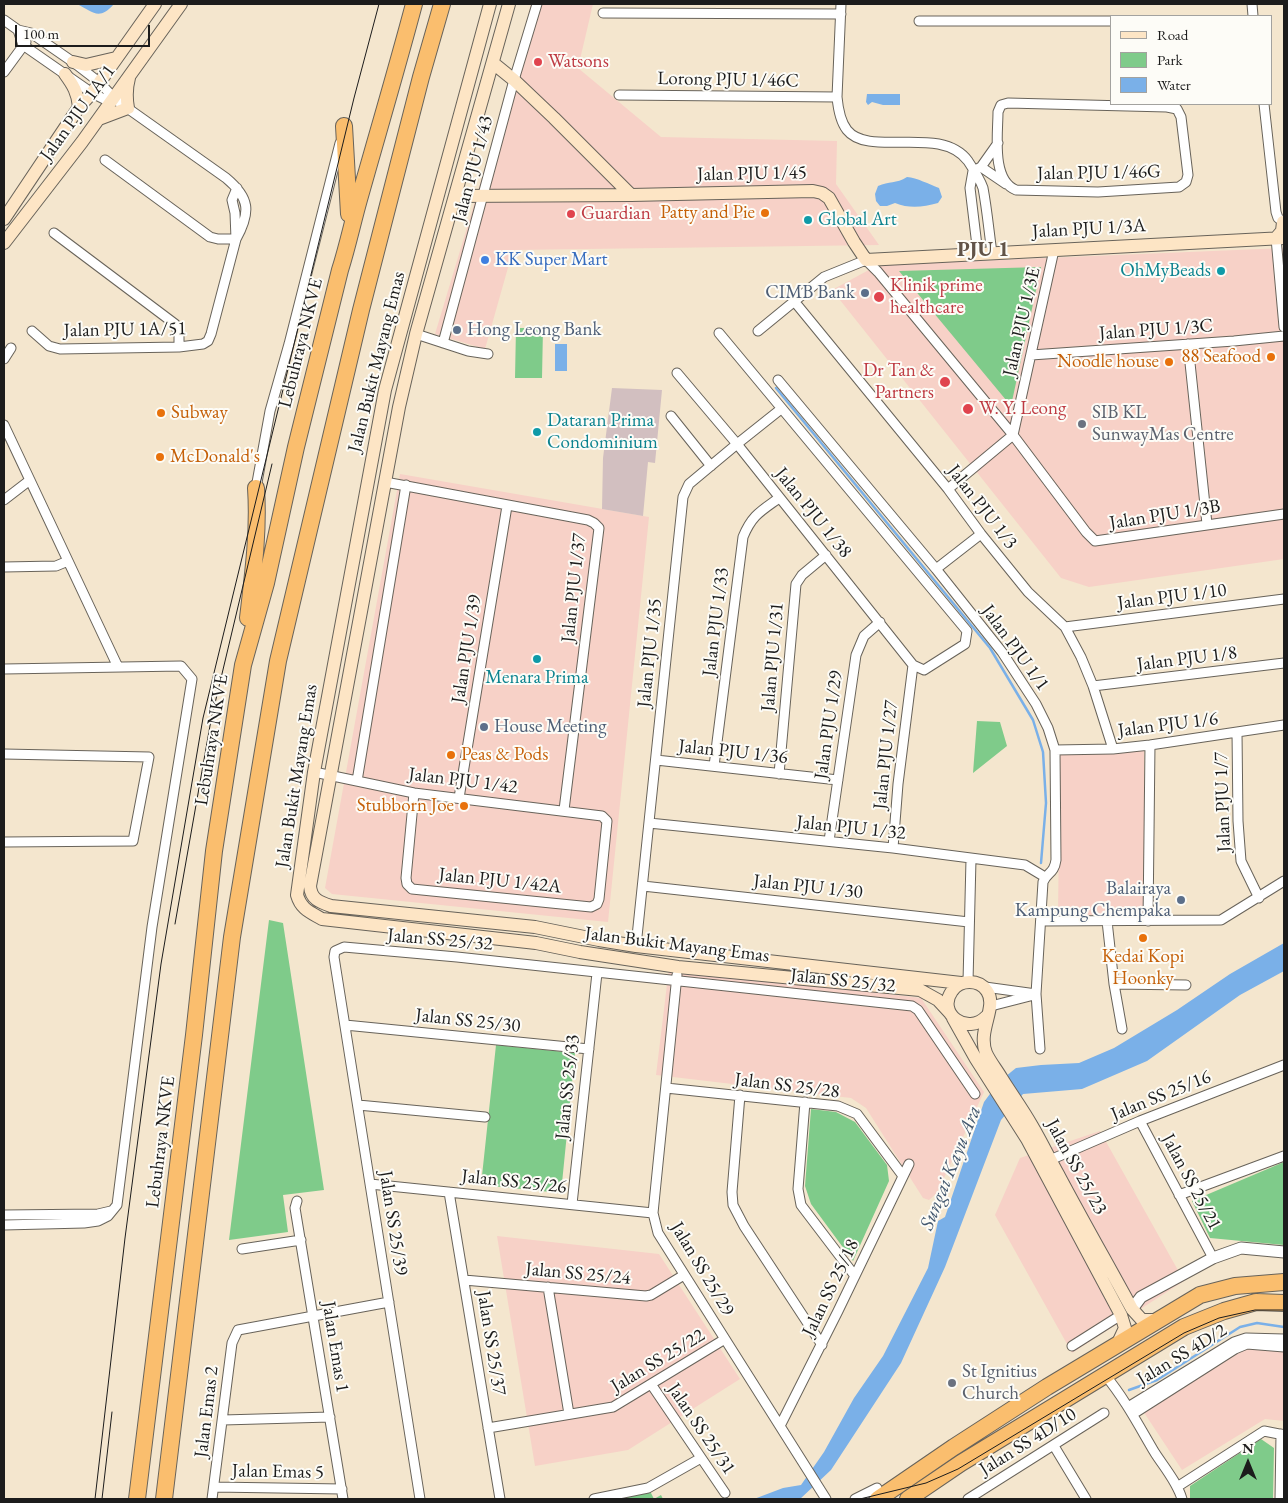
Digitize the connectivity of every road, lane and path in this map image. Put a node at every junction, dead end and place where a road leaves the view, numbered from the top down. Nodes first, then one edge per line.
1 (155, 4) edge
2 (181, 4) edge
3 (414, 4) edge
4 (442, 4) edge
5 (490, 4) edge
6 (509, 4) edge
7 (537, 4) edge
8 (841, 4) edge
9 (603, 13) dead end
10 (841, 14) junction
11 (4, 20) edge
12 (919, 21) dead end
13 (1110, 21) edge
14 (18, 30) junction
15 (31, 33) junction
16 (23, 45) junction
17 (116, 58) junction
18 (73, 62) junction
19 (493, 64) junction
20 (4, 72) edge
21 (130, 73) junction
22 (65, 74) junction
23 (514, 80) junction
24 (95, 87) junction
25 (619, 95) dead end
26 (837, 97) junction
27 (113, 100) junction
28 (1264, 105) edge
29 (79, 107) junction
30 (128, 108) junction
31 (98, 119) junction
32 (344, 126) joint
33 (998, 143) junction
34 (105, 160) dead end
35 (977, 169) junction
36 (1008, 185) junction
37 (237, 188) junction
38 (631, 195) junction
39 (455, 196) junction
40 (483, 196) junction
41 (4, 219) edge
42 (1284, 222) edge
43 (54, 233) dead end
44 (1280, 238) edge
45 (236, 239) junction
46 (4, 243) edge
47 (348, 244) junction
48 (1054, 250) junction
49 (992, 253) junction
50 (978, 254) junction
51 (866, 260) junction
52 (794, 301) junction
53 (409, 306) junction
54 (1284, 327) edge
55 (32, 331) dead end
56 (758, 331) dead end
57 (719, 333) dead end
58 (416, 334) junction
59 (1284, 336) edge
60 (443, 343) junction
61 (1188, 344) junction
62 (179, 347) junction
63 (11, 348) dead end
64 (488, 354) dead end
65 (1031, 355) junction
66 (4, 359) edge
67 (677, 373) dead end
68 (778, 380) dead end
69 (385, 390) junction
70 (782, 409) junction
71 (672, 416) dead end
72 (4, 425) edge
73 (1013, 435) junction
74 (737, 444) junction
75 (711, 466) junction
76 (30, 480) junction
77 (385, 482) junction
78 (406, 484) junction
79 (256, 488) joint
80 (948, 489) junction
81 (779, 498) junction
82 (4, 500) edge
83 (364, 501) junction
84 (507, 506) junction
85 (1284, 514) edge
86 (1207, 524) junction
87 (981, 534) junction
88 (826, 555) junction
89 (68, 561) junction
90 (4, 567) edge
91 (936, 569) junction
92 (1284, 599) edge
93 (880, 622) junction
94 (1065, 627) junction
95 (1284, 663) edge
96 (243, 665) junction
97 (913, 665) junction
98 (118, 667) junction
99 (4, 669) edge
100 (924, 670) joint
101 (1093, 686) junction
102 (1284, 725) edge
103 (1237, 732) junction
104 (1150, 745) junction
105 (1113, 749) junction
106 (1055, 750) junction
107 (4, 754) edge
108 (656, 760) junction
109 (714, 766) junction
110 (314, 772) junction
111 (779, 774) junction
112 (331, 775) junction
113 (838, 780) junction
114 (357, 781) junction
115 (414, 793) junction
116 (459, 798) junction
117 (564, 810) junction
118 (607, 821) joint
119 (649, 823) junction
120 (4, 842) edge
121 (829, 842) junction
122 (893, 848) junction
123 (970, 859) junction
124 (1045, 877) junction
125 (1284, 881) edge
126 (643, 886) junction
127 (1258, 898) junction
128 (1041, 921) junction
129 (1107, 921) junction
130 (1148, 921) junction
131 (969, 922) junction
132 (636, 946) junction
133 (335, 951) joint
134 (678, 967) junction
135 (597, 973) junction
136 (676, 980) junction
137 (965, 982) junction
138 (1114, 984) junction
139 (1186, 985) dead end
140 (984, 988) junction
141 (1036, 994) junction
142 (989, 1011) junction
143 (952, 1015) junction
144 (345, 1025) junction
145 (1122, 1029) dead end
146 (589, 1049) junction
147 (1040, 1049) dead end
148 (1284, 1065) edge
149 (988, 1066) junction
150 (666, 1088) junction
151 (975, 1094) dead end
152 (740, 1096) junction
153 (805, 1102) junction
154 (358, 1105) junction
155 (485, 1117) dead end
156 (1140, 1121) junction
157 (1035, 1155) junction
158 (1284, 1156) edge
159 (1050, 1160) junction
160 (909, 1164) dead end
161 (903, 1176) junction
162 (370, 1184) junction
163 (449, 1192) junction
164 (1179, 1196) junction
165 (297, 1201) dead end
166 (572, 1204) junction
167 (114, 1211) junction
168 (653, 1213) junction
169 (4, 1215) edge
170 (4, 1225) edge
171 (301, 1240) junction
172 (242, 1249) dead end
173 (1284, 1252) edge
174 (1213, 1258) junction
175 (684, 1276) junction
176 (855, 1276) junction
177 (464, 1280) junction
178 (1284, 1282) edge
179 (548, 1288) junction
180 (389, 1302) junction
181 (1284, 1303) edge
182 (1127, 1312) junction
183 (313, 1316) junction
184 (1157, 1320) junction
185 (725, 1339) junction
186 (1284, 1340) edge
187 (822, 1345) junction
188 (1117, 1345) junction
189 (1072, 1346) dead end
190 (1284, 1348) edge
191 (1105, 1375) junction
192 (651, 1384) junction
193 (1131, 1410) junction
194 (1104, 1413) dead end
195 (569, 1414) junction
196 (330, 1417) junction
197 (224, 1420) junction
198 (780, 1426) junction
199 (488, 1428) junction
200 (1283, 1435) edge
201 (1054, 1446) junction
202 (701, 1458) junction
203 (214, 1487) junction
204 (1177, 1487) junction
205 (342, 1490) junction
206 (726, 1493) dead end
207 (877, 1494) edge
208 (825, 1497) edge
209 (137, 1499) edge
210 (164, 1499) edge
211 (212, 1499) edge
212 (343, 1499) edge
213 (420, 1499) edge
214 (500, 1499) edge
215 (594, 1499) edge
216 (855, 1499) edge
217 (864, 1499) edge
218 (908, 1499) edge
219 (968, 1499) edge
220 (1086, 1499) edge
221 (1182, 1499) edge
222 (1280, 1499) edge

1 - 17 main road, Jalan PJU 1A/1
2 - 21 main road, Jalan PJU 1A/1
3 - 47 highway, Lebuhraya NKVE
4 - 210 highway
5 - 53 main road, Jalan Bukit Mayang Emas
6 - 19 main road, Jalan Bukit Mayang Emas
7 - 23 street, Jalan PJU 1/43
8 - 10 street
9 - 10 street
10 - 26 street
11 - 14 street
12 - 13 street
14 - 15 street
14 - 16 street
15 - 16 street
15 - 18 street
16 - 20 street
16 - 22 street
17 - 18 main road
17 - 24 main road, Jalan PJU 1A/1
18 - 24 street
19 - 23 main road
19 - 39 main road, Jalan Bukit Mayang Emas
21 - 27 main road, Jalan PJU 1A/1
21 - 30 main road
22 - 24 street
22 - 29 main road
23 - 38 main road
23 - 40 street, Jalan PJU 1/43
24 - 27 street
24 - 29 main road, Jalan PJU 1A/1
25 - 26 street, Lorong PJU 1/46C
26 - 35 street
27 - 30 street
27 - 31 main road, Jalan PJU 1A/1
28 - 42 street
29 - 41 main road, Jalan PJU 1A/1
30 - 31 main road
30 - 37 street
31 - 46 main road, Jalan PJU 1A/1
32 - 47 highway
32 - 79 street
33 - 35 street
33 - 36 street, Jalan PJU 1/46G
33 - 36 street, Jalan PJU 1/46G
34 - 45 street
35 - 36 street
35 - 49 street
35 - 50 street
37 - 45 street
37 - 45 street
38 - 40 main road, Jalan PJU 1/45
38 - 51 main road, Jalan PJU 1/45
39 - 40 main road, Jalan PJU 1/45
39 - 58 main road, Jalan Bukit Mayang Emas
40 - 60 street, Jalan PJU 1/43
42 - 44 main road
43 - 62 street
44 - 48 main road, Jalan PJU 1/3A
44 - 54 street
45 - 62 street, Jalan PJU 1A/51
47 - 96 highway, Lebuhraya NKVE
48 - 49 main road, Jalan PJU 1/3A
48 - 65 street, Jalan PJU 1/3E
49 - 50 main road, Jalan PJU 1/3A
50 - 51 main road, Jalan PJU 1/3A
51 - 52 street
51 - 73 street
52 - 56 street
52 - 80 street, Jalan PJU 1/3
53 - 58 main road
53 - 69 main road, Jalan Bukit Mayang Emas
55 - 62 street, Jalan PJU 1A/51
57 - 70 street, Jalan PJU 1/1
58 - 60 street
58 - 69 main road
58 - 77 main road, Jalan Bukit Mayang Emas
59 - 61 street, Jalan PJU 1/3C
60 - 64 street
61 - 65 street, Jalan PJU 1/3C
61 - 86 street
63 - 66 street
65 - 73 street, Jalan PJU 1/3E
67 - 74 street, Jalan PJU 1/38
68 - 91 street, Jalan PJU 1/1
69 - 83 main road, Jalan Bukit Mayang Emas
70 - 74 street, Jalan PJU 1/35
70 - 100 street, Jalan PJU 1/1
71 - 75 street
72 - 76 street
73 - 80 street
73 - 86 street, Jalan PJU 1/3B
74 - 75 street, Jalan PJU 1/35
74 - 81 street, Jalan PJU 1/38
75 - 108 street, Jalan PJU 1/35
76 - 82 street
76 - 89 street
77 - 78 street, Jalan PJU 1/37
77 - 83 main road
77 - 112 main road, Jalan Bukit Mayang Emas
78 - 84 street, Jalan PJU 1/37
78 - 114 street
79 - 96 highway
80 - 87 street, Jalan PJU 1/3
81 - 88 street, Jalan PJU 1/38
81 - 109 street, Jalan PJU 1/33
83 - 110 main road, Jalan Bukit Mayang Emas
84 - 116 street, Jalan PJU 1/39
84 - 117 street, Jalan PJU 1/37
85 - 86 street, Jalan PJU 1/3B
87 - 91 street
87 - 94 street, Jalan PJU 1/3
88 - 93 street, Jalan PJU 1/38
88 - 111 street, Jalan PJU 1/31
89 - 90 street
89 - 98 street
91 - 106 street, Jalan PJU 1/1
92 - 94 street, Jalan PJU 1/10
93 - 97 street, Jalan PJU 1/38
93 - 113 street, Jalan PJU 1/29
94 - 101 street, Jalan PJU 1/3
95 - 101 street, Jalan PJU 1/8
96 - 209 highway, Lebuhraya NKVE
97 - 100 street, Jalan PJU 1/38
97 - 122 street, Jalan PJU 1/27
98 - 99 street
98 - 167 street
101 - 105 street, Jalan PJU 1/3
102 - 103 street, Jalan PJU 1/6
103 - 104 street, Jalan PJU 1/6
103 - 127 street, Jalan PJU 1/7
104 - 105 street, Jalan PJU 1/6
104 - 130 street
105 - 106 street, Jalan PJU 1/6
106 - 124 street, Jalan PJU 1/1
107 - 120 street
108 - 109 street, Jalan PJU 1/36
108 - 119 street, Jalan PJU 1/35
109 - 111 street, Jalan PJU 1/36
110 - 112 street, Jalan PJU 1/42
110 - 134 main road, Jalan Bukit Mayang Emas
111 - 113 street, Jalan PJU 1/36
112 - 114 street, Jalan PJU 1/42
112 - 132 main road, Jalan Bukit Mayang Emas
113 - 121 street, Jalan PJU 1/29
114 - 115 street, Jalan PJU 1/42
115 - 116 street, Jalan PJU 1/42
115 - 118 street, Jalan PJU 1/42A
116 - 117 street, Jalan PJU 1/42
117 - 118 street, Jalan PJU 1/42
119 - 121 street, Jalan PJU 1/32
119 - 126 street, Jalan PJU 1/35
121 - 122 street, Jalan PJU 1/32
122 - 123 street, Jalan PJU 1/32
123 - 124 street, Jalan PJU 1/32
123 - 131 street
124 - 128 street, Jalan PJU 1/1
125 - 127 street
126 - 131 street, Jalan PJU 1/30
126 - 132 street, Jalan PJU 1/35
127 - 130 street
128 - 129 street
128 - 141 street, Jalan PJU 1/1
129 - 130 street
129 - 138 street
131 - 137 street
132 - 137 main road, Jalan Bukit Mayang Emas
133 - 135 street, Jalan SS 25/32
133 - 144 street, Jalan SS 25/39
134 - 136 street, Jalan SS 25/29
134 - 143 main road, Jalan Bukit Mayang Emas
135 - 136 street, Jalan SS 25/32
135 - 146 street, Jalan SS 25/33
136 - 150 street, Jalan SS 25/29
136 - 151 street, Jalan SS 25/32
137 - 140 main road
137 - 143 main road
138 - 139 street
138 - 145 street
140 - 141 street
140 - 142 main road
141 - 142 street
141 - 147 street, Jalan PJU 1/1
142 - 143 main road
142 - 149 main road, Jalan SS 25/23
143 - 149 main road, Jalan SS 25/23
144 - 146 street, Jalan SS 25/30
144 - 154 street, Jalan SS 25/39
146 - 166 street, Jalan SS 25/33
148 - 156 street, Jalan SS 25/16
149 - 157 main road, Jalan SS 25/23
149 - 159 main road, Jalan SS 25/23
150 - 152 street, Jalan SS 25/28
150 - 168 street, Jalan SS 25/29
152 - 153 street, Jalan SS 25/28
152 - 187 street
153 - 161 street, Jalan SS 25/28
153 - 176 street
154 - 155 street
154 - 162 street, Jalan SS 25/39
156 - 159 street, Jalan SS 25/16
156 - 164 street, Jalan SS 25/21
157 - 159 main road
157 - 182 main road, Jalan SS 25/23
158 - 164 street
159 - 182 main road, Jalan SS 25/23
160 - 161 street, Jalan SS 25/18
161 - 176 street, Jalan SS 25/18
162 - 163 street, Jalan SS 25/26
162 - 180 street, Jalan SS 25/39
163 - 166 street, Jalan SS 25/26
163 - 177 street, Jalan SS 25/37
164 - 174 street, Jalan SS 25/21
165 - 171 street, Jalan Emas 1
166 - 168 street, Jalan SS 25/26
167 - 169 street
167 - 170 street
168 - 175 street, Jalan SS 25/29
171 - 172 street
171 - 183 street, Jalan Emas 1
173 - 174 street
174 - 182 street
175 - 179 street, Jalan SS 25/24
175 - 185 street, Jalan SS 25/29
176 - 187 street, Jalan SS 25/18
177 - 179 street, Jalan SS 25/24
177 - 199 street, Jalan SS 25/37
178 - 184 highway
179 - 195 street
180 - 183 street
180 - 213 street, Jalan SS 25/39
181 - 191 highway
182 - 184 main road
182 - 188 main road
182 - 189 street
183 - 196 street, Jalan Emas 1
183 - 197 street, Jalan Emas 2
184 - 188 highway
185 - 192 street, Jalan SS 25/22
185 - 198 street, Jalan SS 25/29
186 - 193 street, Jalan SS 4D/2
187 - 198 street, Jalan SS 25/18
188 - 207 highway
190 - 193 street
191 - 193 street
191 - 218 highway
192 - 195 street, Jalan SS 25/22
192 - 202 street, Jalan SS 25/31
193 - 204 street
194 - 201 street, Jalan SS 4D/10
195 - 199 street, Jalan SS 25/22
196 - 197 street
196 - 205 street, Jalan Emas 1
197 - 203 street, Jalan Emas 2
198 - 208 street, Jalan SS 25/29
199 - 214 street, Jalan SS 25/37
200 - 204 street
200 - 222 street
201 - 219 street, Jalan SS 4D/10
201 - 220 street
202 - 206 street, Jalan SS 25/31
202 - 215 street
203 - 205 street, Jalan Emas 5
203 - 211 street, Jalan Emas 2
204 - 221 street
205 - 212 street, Jalan Emas 1
207 - 216 street
207 - 217 highway

